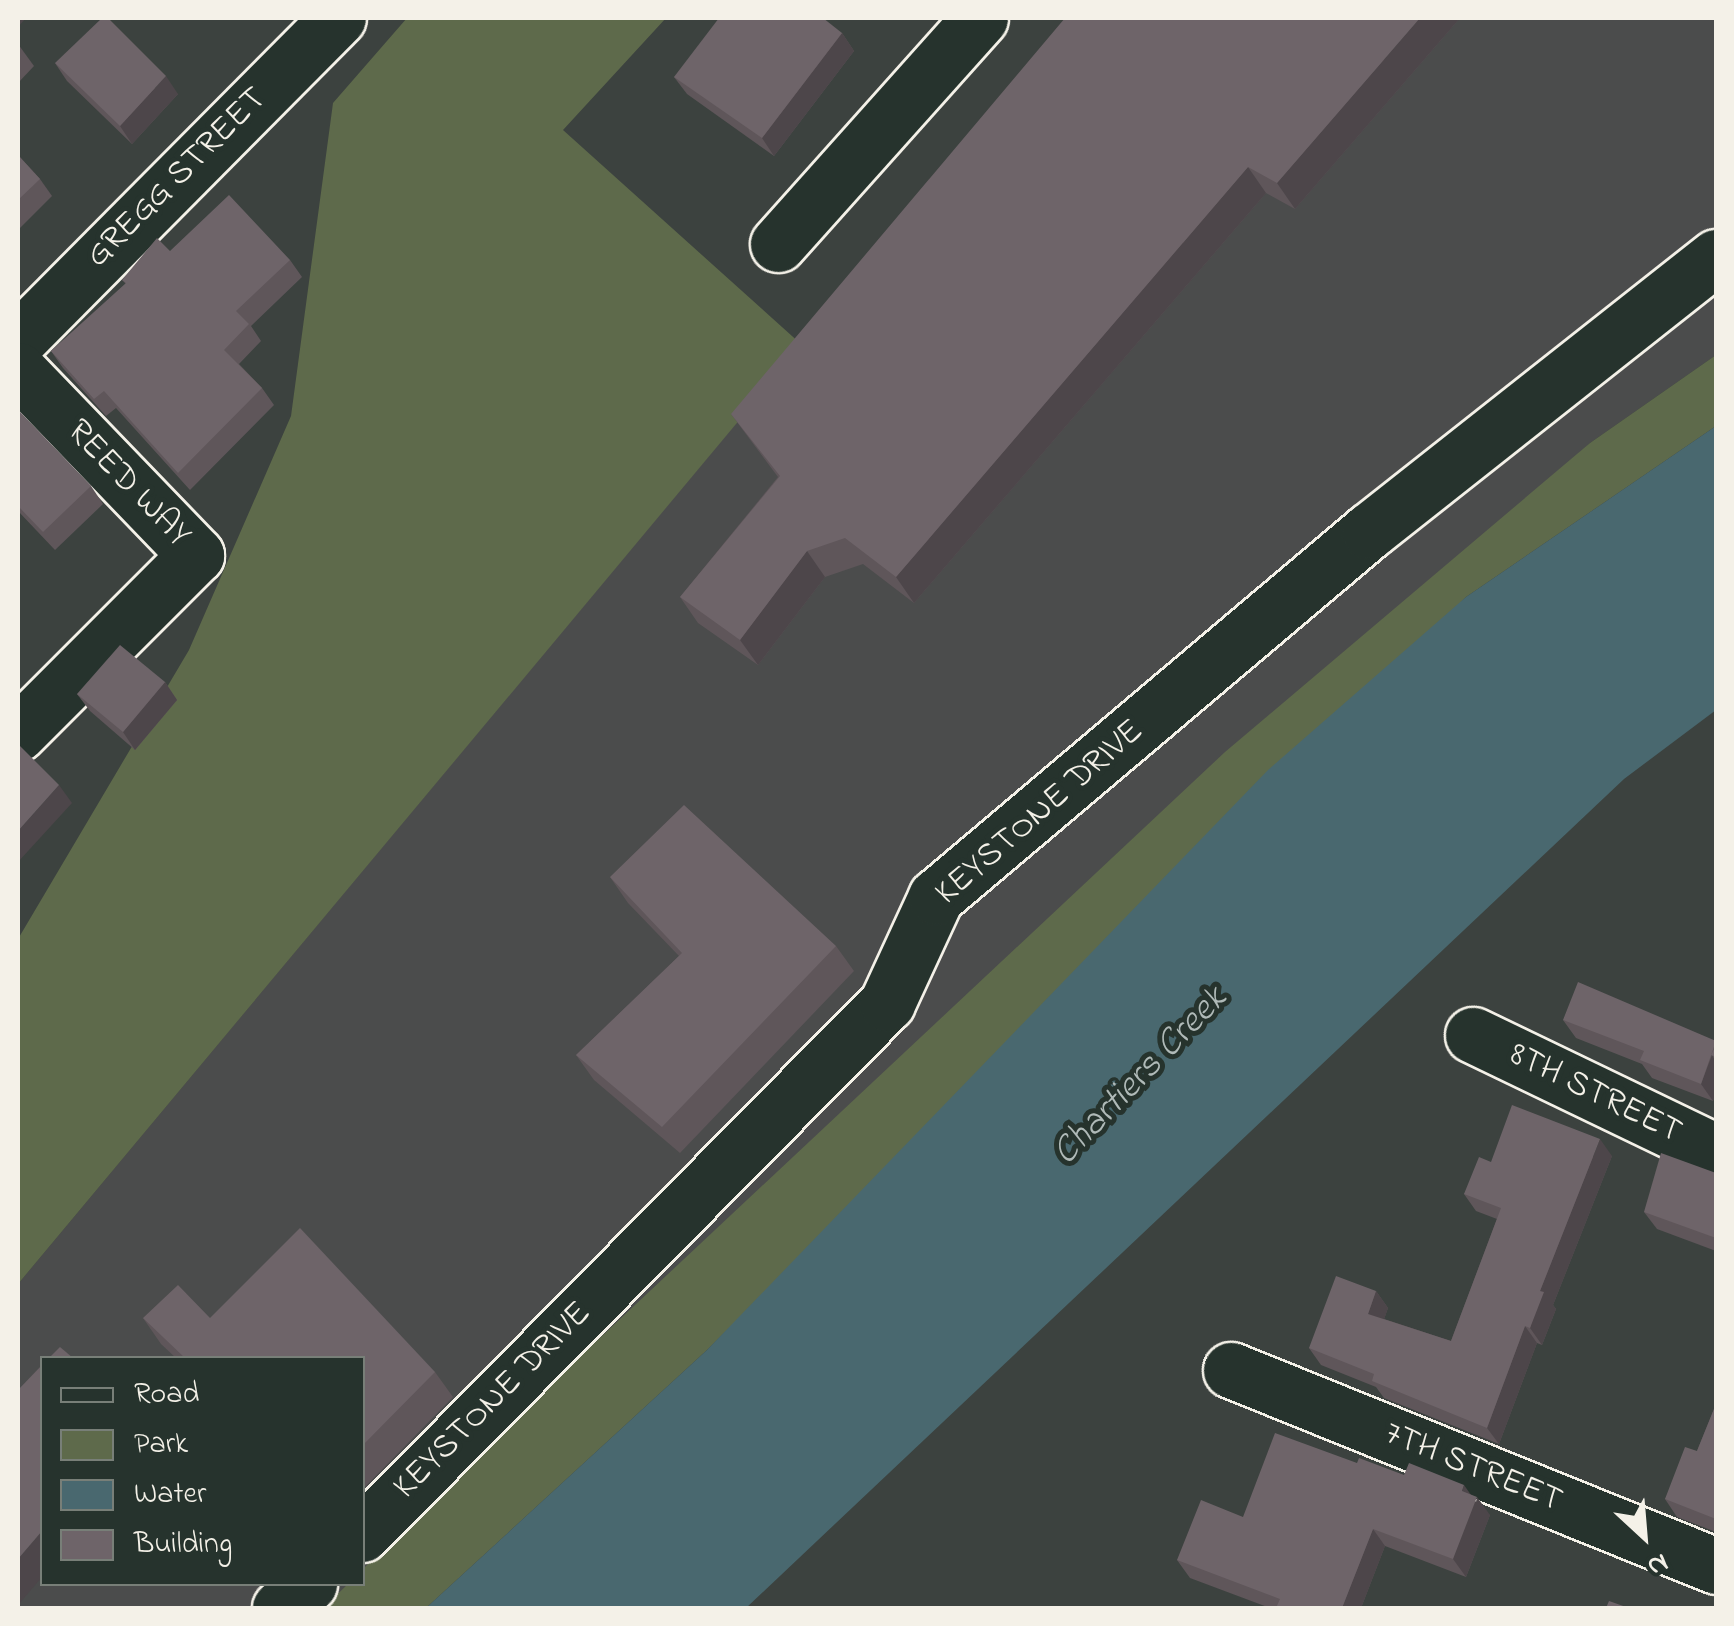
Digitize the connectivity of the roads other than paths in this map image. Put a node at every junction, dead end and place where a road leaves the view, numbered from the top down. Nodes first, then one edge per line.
1 (338, 18) edge
2 (980, 18) edge
3 (778, 244) dead end
4 (1716, 257) edge
5 (18, 340) edge
6 (18, 370) edge
7 (18, 733) edge
8 (1473, 1036) dead end
9 (1716, 1152) edge
10 (1231, 1370) dead end
11 (365, 1531) edge
12 (1716, 1566) edge
13 (307, 1586) edge
14 (280, 1608) edge

1 - 5 street, GREGG STREET
2 - 3 street
4 - 11 street, KEYSTONE DRIVE
6 - 7 street, REED WAY
8 - 9 street, 8TH STREET
10 - 12 street, 7TH STREET
13 - 14 street

